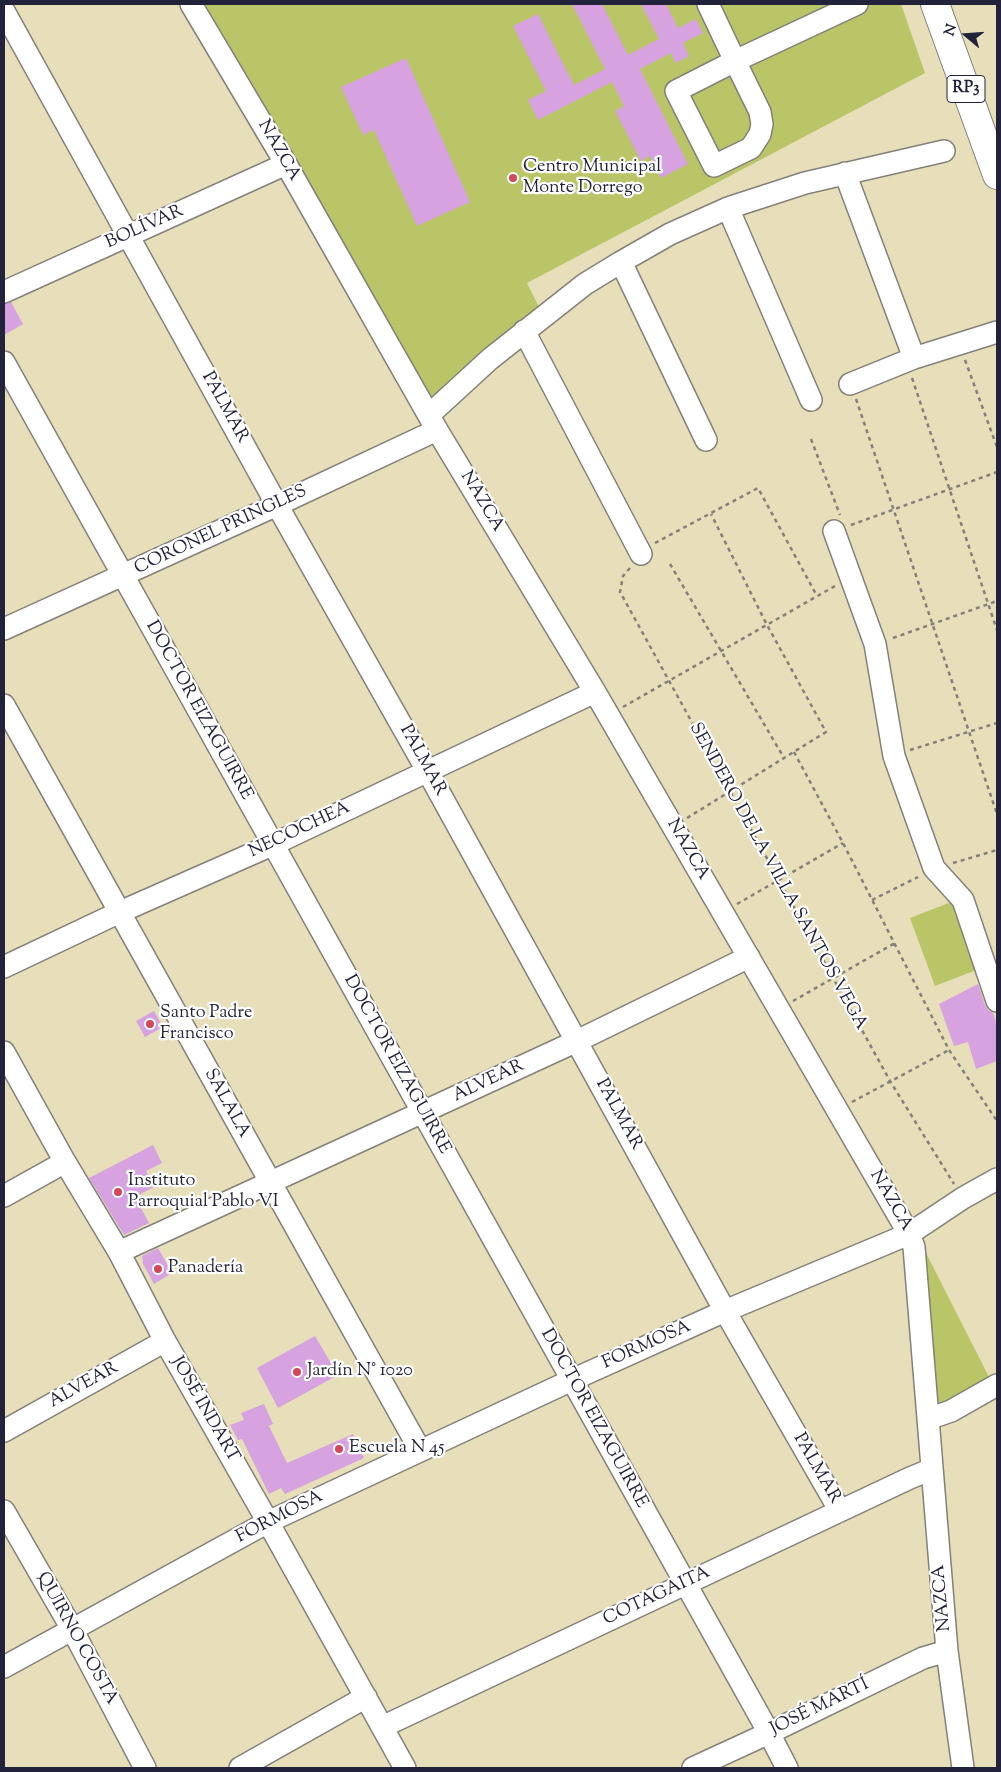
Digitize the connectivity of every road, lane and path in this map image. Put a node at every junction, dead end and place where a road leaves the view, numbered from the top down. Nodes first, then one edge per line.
1 (191, 4) edge
2 (708, 4) edge
3 (857, 4) edge
4 (935, 4) edge
5 (4, 11) edge
6 (735, 62) junction
7 (944, 151) dead end
8 (286, 164) junction
9 (995, 164) edge
10 (845, 174) junction
11 (728, 208) junction
12 (128, 236) junction
13 (621, 262) junction
14 (4, 292) edge
15 (524, 331) junction
16 (997, 332) edge
17 (960, 345) junction
18 (910, 360) junction
19 (4, 362) edge
20 (850, 384) joint
21 (811, 400) dead end
22 (433, 422) junction
23 (811, 439) dead end
24 (706, 440) dead end
25 (997, 447) edge
26 (997, 472) edge
27 (950, 489) junction
28 (277, 505) junction
29 (893, 510) junction
30 (711, 514) dead end
31 (840, 529) junction
32 (641, 554) junction
33 (670, 564) dead end
34 (123, 576) junction
35 (851, 577) junction
36 (818, 596) junction
37 (997, 601) edge
38 (988, 604) junction
39 (932, 624) junction
40 (766, 625) junction
41 (4, 629) edge
42 (997, 630) edge
43 (875, 644) junction
44 (721, 651) junction
45 (669, 681) junction
46 (595, 692) junction
47 (4, 705) edge
48 (608, 715) junction
49 (997, 723) edge
50 (969, 732) junction
51 (794, 752) junction
52 (894, 756) junction
53 (784, 758) junction
54 (428, 772) junction
55 (730, 792) junction
56 (997, 814) edge
57 (673, 827) junction
58 (843, 843) junction
59 (272, 845) junction
60 (779, 880) junction
61 (120, 912) junction
62 (723, 913) junction
63 (895, 943) junction
64 (749, 958) junction
65 (4, 967) edge
66 (833, 978) junction
67 (997, 1001) edge
68 (779, 1010) junction
69 (577, 1041) junction
70 (949, 1050) junction
71 (4, 1052) edge
72 (890, 1081) junction
73 (837, 1110) junction
74 (423, 1112) junction
75 (997, 1121) edge
76 (65, 1162) junction
77 (997, 1179) edge
78 (270, 1182) junction
79 (4, 1196) edge
80 (963, 1198) junction
81 (909, 1234) junction
82 (119, 1252) junction
83 (725, 1311) junction
84 (165, 1341) junction
85 (572, 1380) junction
86 (997, 1385) edge
87 (928, 1419) junction
88 (4, 1431) edge
89 (420, 1450) junction
90 (932, 1469) junction
91 (4, 1511) edge
92 (840, 1511) junction
93 (268, 1522) junction
94 (684, 1584) junction
95 (72, 1629) junction
96 (947, 1651) junction
97 (4, 1667) edge
98 (366, 1698) junction
99 (382, 1727) junction
100 (769, 1733) junction
101 (145, 1768) edge
102 (240, 1768) edge
103 (405, 1768) edge
104 (693, 1768) edge
105 (786, 1768) edge
106 (962, 1768) edge

1 - 8 street, NAZCA
2 - 6 street
3 - 6 street
4 - 9 highway, RP3
5 - 12 street, PALMAR
6 - 6 street
7 - 10 street, CORONEL PRINGLES
8 - 12 street, BOLÍVAR
8 - 22 street, NAZCA
10 - 11 street, CORONEL PRINGLES
10 - 18 street
11 - 13 street, CORONEL PRINGLES
11 - 21 street
12 - 14 street, BOLÍVAR
12 - 28 street, PALMAR
13 - 15 street, CORONEL PRINGLES
13 - 24 street
15 - 22 street, CORONEL PRINGLES
15 - 32 street
16 - 17 street
17 - 18 street
17 - 25 path
18 - 20 street
18 - 27 path
19 - 34 street, DOCTOR EIZAGUIRRE
20 - 29 path
22 - 28 street, CORONEL PRINGLES
22 - 46 street, NAZCA
23 - 31 path
26 - 27 path
27 - 29 path
27 - 38 path
28 - 34 street, CORONEL PRINGLES
28 - 54 street, PALMAR
29 - 31 path
29 - 39 path
30 - 40 path
31 - 35 street
32 - 36 path, SENDERO DE LA VILLA SANTOS VEGA
32 - 45 path, SENDERO DE LA VILLA SANTOS VEGA
33 - 44 path
34 - 41 street, CORONEL PRINGLES
34 - 59 street, DOCTOR EIZAGUIRRE
35 - 36 path
35 - 43 street
36 - 40 path
37 - 38 path
38 - 39 path
38 - 42 path
39 - 43 path
39 - 50 path
40 - 44 path
40 - 51 path
43 - 52 street
44 - 45 path
44 - 53 path
45 - 48 path
45 - 55 path, SENDERO DE LA VILLA SANTOS VEGA
46 - 48 street, NAZCA
46 - 54 street, NECOCHEA
47 - 61 street, SALALA
48 - 57 street, NAZCA
49 - 50 path
50 - 52 path
50 - 56 path
51 - 53 path
51 - 58 path
52 - 67 street
53 - 55 path
54 - 59 street, NECOCHEA
54 - 69 street, PALMAR
55 - 57 path
55 - 60 path, SENDERO DE LA VILLA SANTOS VEGA
57 - 62 street, NAZCA
58 - 60 path
58 - 63 path
59 - 61 street, NECOCHEA
59 - 74 street, DOCTOR EIZAGUIRRE
60 - 62 path
60 - 66 path, SENDERO DE LA VILLA SANTOS VEGA
61 - 65 street, NECOCHEA
61 - 78 street, SALALA
62 - 64 street, NAZCA
63 - 66 path
63 - 70 path
64 - 68 street, NAZCA
64 - 69 street, ALVEAR
66 - 68 path
66 - 72 path, SENDERO DE LA VILLA SANTOS VEGA
68 - 73 street, NAZCA
69 - 74 street, ALVEAR
69 - 83 street, PALMAR
70 - 72 path
70 - 75 path
71 - 76 street, JOSÉ INDART
72 - 73 path
72 - 80 path, SENDERO DE LA VILLA SANTOS VEGA
73 - 81 street, NAZCA
74 - 78 street, ALVEAR
74 - 85 street, DOCTOR EIZAGUIRRE
76 - 79 street
76 - 82 street, JOSÉ INDART
77 - 80 street, FORMOSA
78 - 82 street, ALVEAR
78 - 89 street, SALALA
80 - 81 street, FORMOSA
81 - 83 street, FORMOSA
81 - 87 street, NAZCA
82 - 84 street, JOSÉ INDART
83 - 85 street, FORMOSA
83 - 92 street, PALMAR
84 - 88 street, ALVEAR
84 - 93 street, JOSÉ INDART
85 - 89 street, FORMOSA
85 - 94 street, DOCTOR EIZAGUIRRE
86 - 87 street
87 - 90 street, NAZCA
89 - 93 street, FORMOSA
90 - 92 street, COTAGAITA
90 - 96 street, NAZCA
91 - 95 street, QUIRNO COSTA
92 - 94 street, COTAGAITA
93 - 95 street, FORMOSA
93 - 98 street, JOSÉ INDART
94 - 99 street, COTAGAITA
94 - 100 street, DOCTOR EIZAGUIRRE
95 - 97 street, FORMOSA
95 - 101 street, QUIRNO COSTA
96 - 100 street, JOSÉ MARTÍ
96 - 106 street, NAZCA
98 - 99 street, JOSÉ INDART
98 - 102 street
99 - 103 street, JOSÉ INDART
100 - 104 street, JOSÉ MARTÍ
100 - 105 street, DOCTOR EIZAGUIRRE

